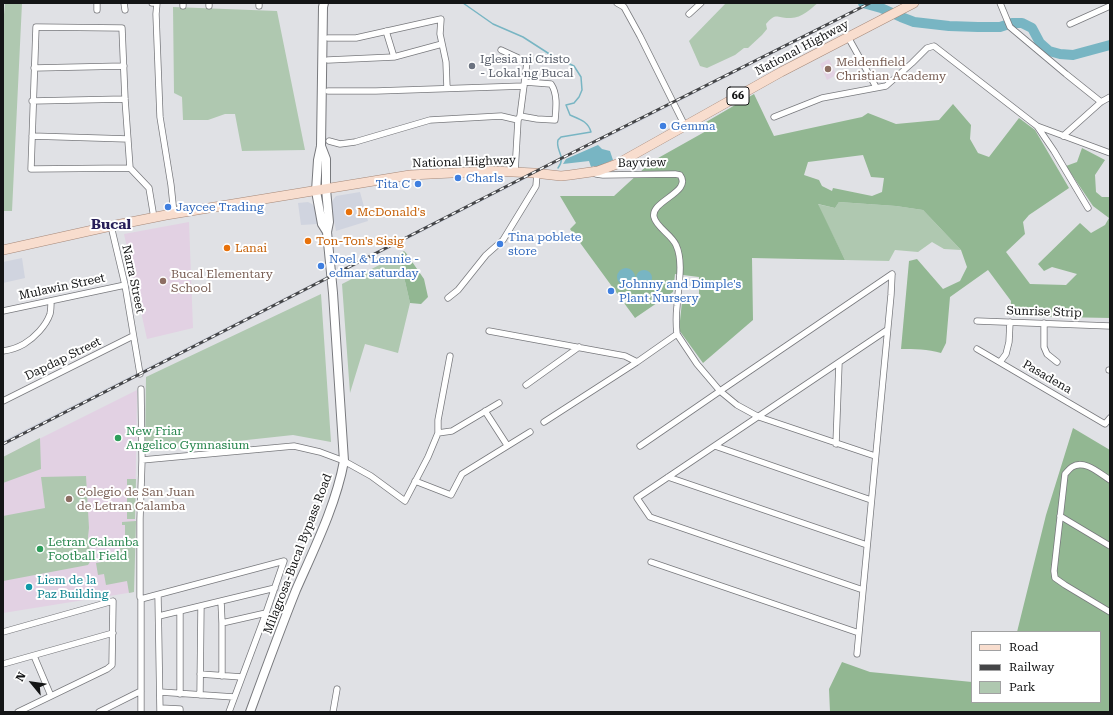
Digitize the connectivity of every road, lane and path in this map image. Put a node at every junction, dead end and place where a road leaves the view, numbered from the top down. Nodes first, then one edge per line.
1 (97, 3) edge
2 (124, 3) edge
3 (152, 3) edge
4 (324, 3) edge
5 (617, 3) edge
6 (701, 3) edge
7 (1000, 3) edge
8 (907, 6) edge
9 (1110, 6) edge
10 (97, 10) dead end
11 (125, 10) dead end
12 (689, 14) dead end
13 (1070, 24) dead end
14 (386, 31) junction
15 (848, 37) junction
16 (328, 38) dead end
17 (442, 44) junction
18 (501, 50) dead end
19 (394, 57) junction
20 (328, 60) dead end
21 (124, 66) junction
22 (34, 68) junction
23 (525, 84) junction
24 (876, 87) junction
25 (447, 88) junction
26 (328, 91) dead end
27 (1110, 97) edge
28 (126, 99) junction
29 (32, 101) junction
30 (1101, 102) junction
31 (519, 118) junction
32 (774, 118) dead end
33 (685, 126) junction
34 (1037, 126) junction
35 (32, 136) junction
36 (1063, 136) junction
37 (128, 139) junction
38 (329, 141) dead end
39 (321, 146) junction
40 (1110, 153) edge
41 (130, 168) junction
42 (515, 172) junction
43 (537, 173) junction
44 (591, 173) junction
45 (326, 190) junction
46 (316, 191) junction
47 (1088, 208) dead end
48 (174, 214) junction
49 (154, 218) junction
50 (111, 226) junction
51 (327, 232) junction
52 (3, 250) edge
53 (125, 285) junction
54 (448, 298) dead end
55 (51, 301) junction
56 (3, 311) edge
57 (977, 321) dead end
58 (1010, 322) junction
59 (1044, 323) junction
60 (1110, 326) edge
61 (888, 330) junction
62 (489, 331) dead end
63 (676, 334) junction
64 (133, 336) junction
65 (579, 347) junction
66 (977, 349) dead end
67 (3, 352) edge
68 (450, 356) dead end
69 (637, 362) junction
70 (1000, 362) junction
71 (1057, 362) dead end
72 (839, 363) junction
73 (140, 374) dead end
74 (526, 385) dead end
75 (141, 389) dead end
76 (720, 391) junction
77 (3, 401) edge
78 (499, 404) dead end
79 (485, 411) junction
80 (758, 417) junction
81 (1110, 418) edge
82 (544, 422) dead end
83 (530, 432) dead end
84 (438, 433) junction
85 (836, 444) junction
86 (507, 446) junction
87 (640, 446) dead end
88 (715, 446) junction
89 (875, 456) junction
90 (142, 460) junction
91 (344, 461) junction
92 (668, 477) junction
93 (1110, 480) edge
94 (415, 481) junction
95 (871, 500) junction
96 (1060, 516) junction
97 (867, 545) junction
98 (1110, 546) edge
99 (652, 562) dead end
100 (275, 588) junction
101 (863, 590) junction
102 (158, 595) junction
103 (140, 597) dead end
104 (221, 601) junction
105 (201, 606) junction
106 (180, 611) junction
107 (1110, 612) edge
108 (266, 614) junction
109 (160, 616) junction
110 (222, 623) junction
111 (3, 632) edge
112 (113, 633) junction
113 (859, 633) junction
114 (857, 654) dead end
115 (34, 656) junction
116 (3, 664) edge
117 (200, 674) junction
118 (222, 676) junction
119 (242, 677) junction
120 (337, 688) dead end
121 (141, 691) junction
122 (160, 692) junction
123 (180, 694) junction
124 (200, 695) junction
125 (51, 696) junction
126 (234, 697) junction
127 (160, 710) edge
128 (22, 711) edge
129 (99, 712) edge
130 (141, 712) edge
131 (180, 712) edge
132 (229, 712) edge
133 (250, 712) edge
134 (333, 712) edge

1 - 10 street
2 - 11 street
3 - 48 street
4 - 39 main road
5 - 33 street
6 - 12 street
7 - 30 street
8 - 15 main road, National Highway / 66
9 - 13 street
14 - 16 street
14 - 17 street
14 - 19 street
15 - 24 street
15 - 33 main road, National Highway / 66
17 - 19 street
17 - 25 street
18 - 23 street
19 - 20 street
21 - 22 street
21 - 22 street
21 - 28 street
22 - 29 street
23 - 25 street
23 - 31 street
23 - 31 street
24 - 32 street
24 - 34 street
25 - 26 street
27 - 30 street
28 - 29 street
28 - 37 street
29 - 35 street
30 - 36 street
31 - 38 street
31 - 42 street
33 - 44 main road, National Highway / 66
34 - 36 street
34 - 47 street
35 - 37 street
35 - 41 street
36 - 40 street
37 - 41 street
39 - 45 main road, Milagrosa-Bucal Bypass Road
39 - 46 main road, Milagrosa-Bucal Bypass Road
41 - 49 street
42 - 43 main road, National Highway / 66
42 - 45 main road, National Highway / 66
43 - 44 main road, National Highway / 66
43 - 54 street
44 - 63 street, Bayview
45 - 46 main road, National Highway / 66
45 - 51 main road, Milagrosa-Bucal Bypass Road
46 - 48 main road, National Highway / 66
46 - 51 main road, Milagrosa-Bucal Bypass Road
48 - 49 main road, National Highway / 66
49 - 50 main road, National Highway / 66
50 - 52 main road, National Highway / 66
50 - 53 street, Narra Street
51 - 91 main road, Milagrosa-Bucal Bypass Road
53 - 55 street, Mulawin Street
53 - 64 street, Narra Street
55 - 56 street, Mulawin Street
55 - 67 street
57 - 58 street, Sunrise Strip
58 - 59 street, Sunrise Strip
58 - 70 street
59 - 60 street, Sunrise Strip
59 - 71 street
61 - 72 street
61 - 76 street
61 - 89 street
62 - 65 street
63 - 69 street
63 - 76 street
64 - 73 street, Narra Street
64 - 77 street, Dapdap Street
65 - 69 street
65 - 74 street
66 - 70 street, Pasadena
68 - 84 street
69 - 82 street
70 - 81 street, Pasadena
72 - 80 street
72 - 85 street
75 - 90 street
76 - 80 street
76 - 87 street
78 - 79 street
79 - 84 street
79 - 86 street
80 - 85 street
80 - 88 street
83 - 86 street
84 - 94 street
85 - 89 street
86 - 94 street
88 - 92 street
88 - 95 street
89 - 95 street
90 - 91 street
90 - 103 street
91 - 94 street
91 - 133 main road, Milagrosa-Bucal Bypass Road
92 - 97 street
92 - 101 street
93 - 96 street
95 - 97 street
96 - 98 street
96 - 107 street
97 - 101 street
99 - 113 street
100 - 102 street
100 - 104 street
100 - 108 street
101 - 113 street
102 - 109 street
102 - 121 street
104 - 105 street
104 - 110 street
105 - 106 street
105 - 117 street
106 - 109 street
106 - 123 street
108 - 110 street
108 - 119 street
109 - 122 street
110 - 118 street
111 - 112 street
112 - 115 street
112 - 125 street
113 - 114 street
115 - 116 street
115 - 125 street
117 - 118 street
117 - 124 street
118 - 119 street
119 - 126 street
120 - 134 street
121 - 129 street
121 - 130 street
122 - 123 street
122 - 127 street
123 - 124 street
124 - 126 street
125 - 128 street
126 - 132 street
127 - 131 street

